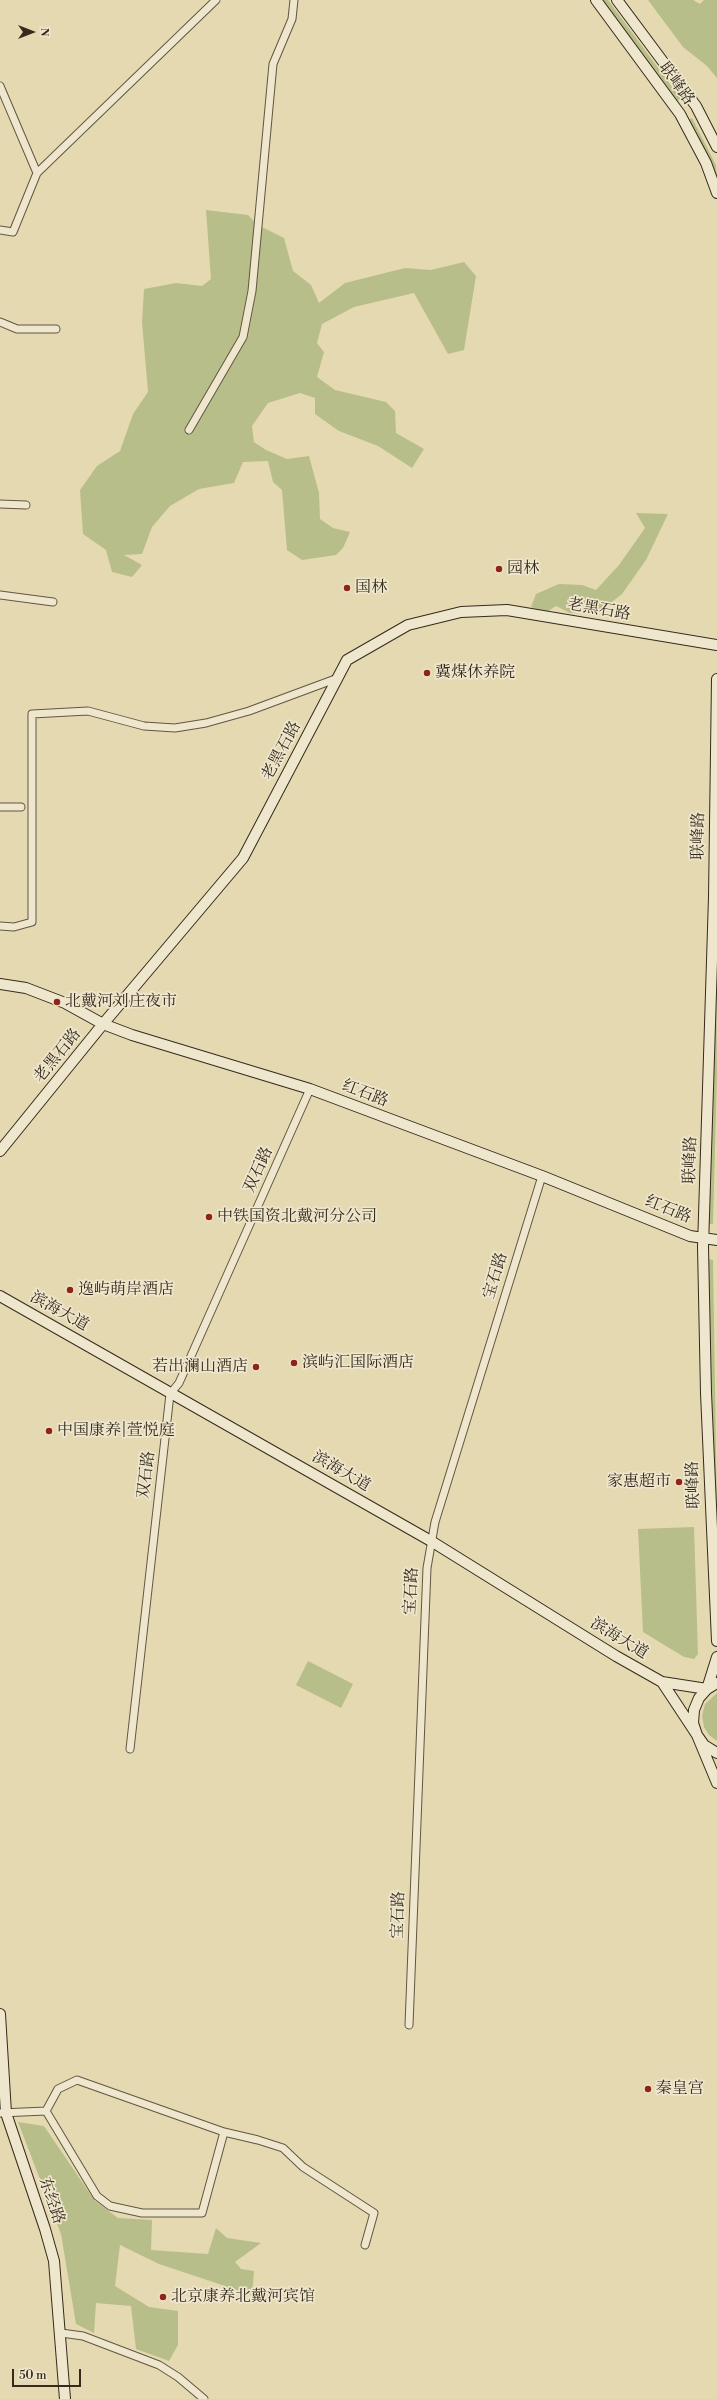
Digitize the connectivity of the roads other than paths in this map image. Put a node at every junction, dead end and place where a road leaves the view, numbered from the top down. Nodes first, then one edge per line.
1 (216, 0) edge
2 (294, 0) edge
3 (596, 0) edge
4 (617, 0) edge
5 (0, 86) edge
6 (717, 147) edge
7 (37, 173) junction
8 (717, 193) edge
9 (0, 230) edge
10 (0, 322) edge
11 (56, 328) dead end
12 (189, 430) dead end
13 (0, 504) edge
14 (26, 505) dead end
15 (0, 595) edge
16 (53, 602) dead end
17 (717, 645) edge
18 (338, 678) junction
19 (717, 679) edge
20 (0, 807) edge
21 (21, 807) dead end
22 (715, 897) edge
23 (0, 926) edge
24 (0, 984) edge
25 (103, 1024) junction
26 (310, 1089) junction
27 (0, 1151) edge
28 (542, 1176) junction
29 (703, 1238) junction
30 (717, 1240) edge
31 (0, 1296) edge
32 (170, 1394) junction
33 (431, 1541) junction
34 (717, 1642) edge
35 (716, 1662) edge
36 (662, 1682) junction
37 (717, 1683) edge
38 (707, 1689) junction
39 (697, 1735) junction
40 (130, 1749) dead end
41 (717, 1753) edge
42 (717, 1783) edge
43 (0, 2014) edge
44 (409, 2025) dead end
45 (46, 2111) junction
46 (3, 2113) edge
47 (224, 2132) junction
48 (365, 2245) dead end
49 (61, 2333) junction
50 (65, 2399) edge
51 (204, 2399) edge

1 - 7 street
2 - 12 street
3 - 8 main road, 联峰路
4 - 6 main road, 联峰路
5 - 7 street
7 - 9 street
10 - 11 street
13 - 14 street
15 - 16 street
17 - 18 main road, 老黑石路
18 - 23 street
18 - 25 main road, 老黑石路
19 - 22 main road, 联峰路
20 - 21 street
22 - 29 main road, 联峰路
24 - 25 main road, 红石路
25 - 26 main road, 红石路
25 - 27 main road, 老黑石路
26 - 28 main road, 红石路
26 - 32 street, 双石路
28 - 29 main road, 红石路
28 - 33 street, 宝石路
29 - 30 main road, 红石路
29 - 34 main road, 联峰路
31 - 32 main road, 滨海大道
32 - 33 main road, 滨海大道
32 - 40 street, 双石路
33 - 36 main road, 滨海大道
33 - 44 street, 宝石路
35 - 38 main road
36 - 38 main road
36 - 39 main road
37 - 38 main road
38 - 39 main road
39 - 41 main road
39 - 42 main road
43 - 46 main road, 东经路
45 - 46 street
45 - 47 street
45 - 47 street
46 - 49 main road, 东经路
47 - 48 street
49 - 50 main road, 东经路
49 - 51 street

